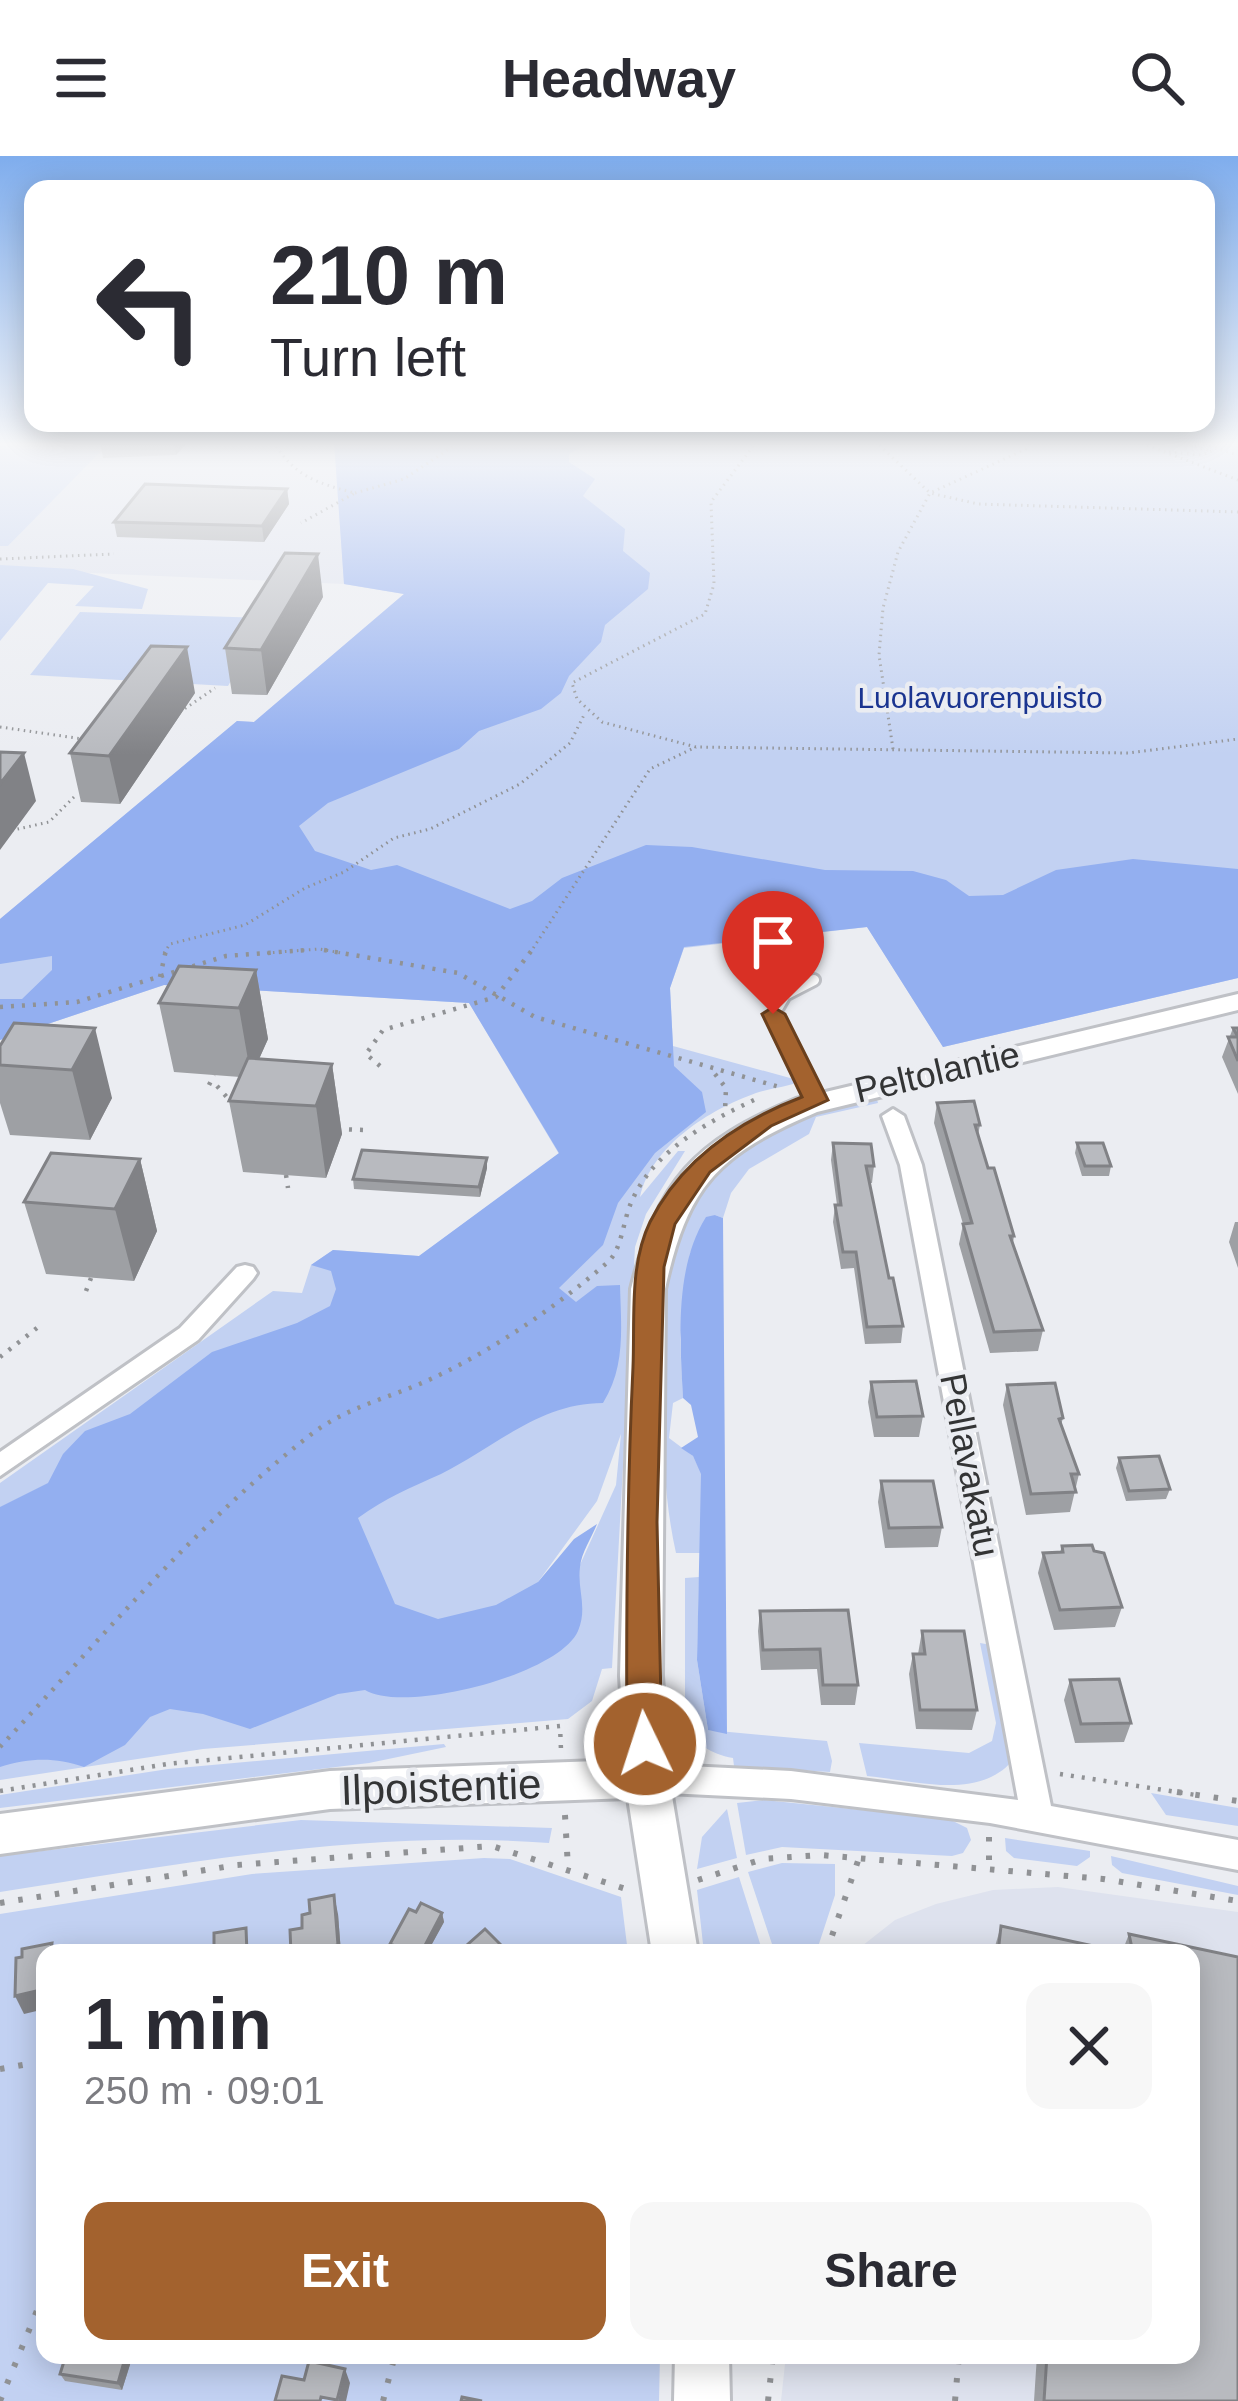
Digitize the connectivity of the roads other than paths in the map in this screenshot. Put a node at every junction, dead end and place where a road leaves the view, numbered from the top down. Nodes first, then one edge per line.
1 (814, 980) dead end
2 (1238, 1002) edge
3 (802, 1095) junction
4 (892, 1116) dead end
5 (245, 1273) dead end
6 (0, 1466) edge
7 (647, 1778) junction
8 (1037, 1816) junction
9 (0, 1834) edge
10 (1238, 1855) edge
11 (674, 1944) edge
12 (702, 2364) edge
13 (702, 2401) edge

1 - 3 lane
2 - 3 street, Peltolantie
3 - 7 street, Peltolantie
4 - 8 street, Pellavakatu
5 - 6 street
7 - 8 street, Ilpoistentie
7 - 9 street, Ilpoistentie
7 - 11 street, Peltolantie
8 - 10 street, Ilpoistentie
12 - 13 street

